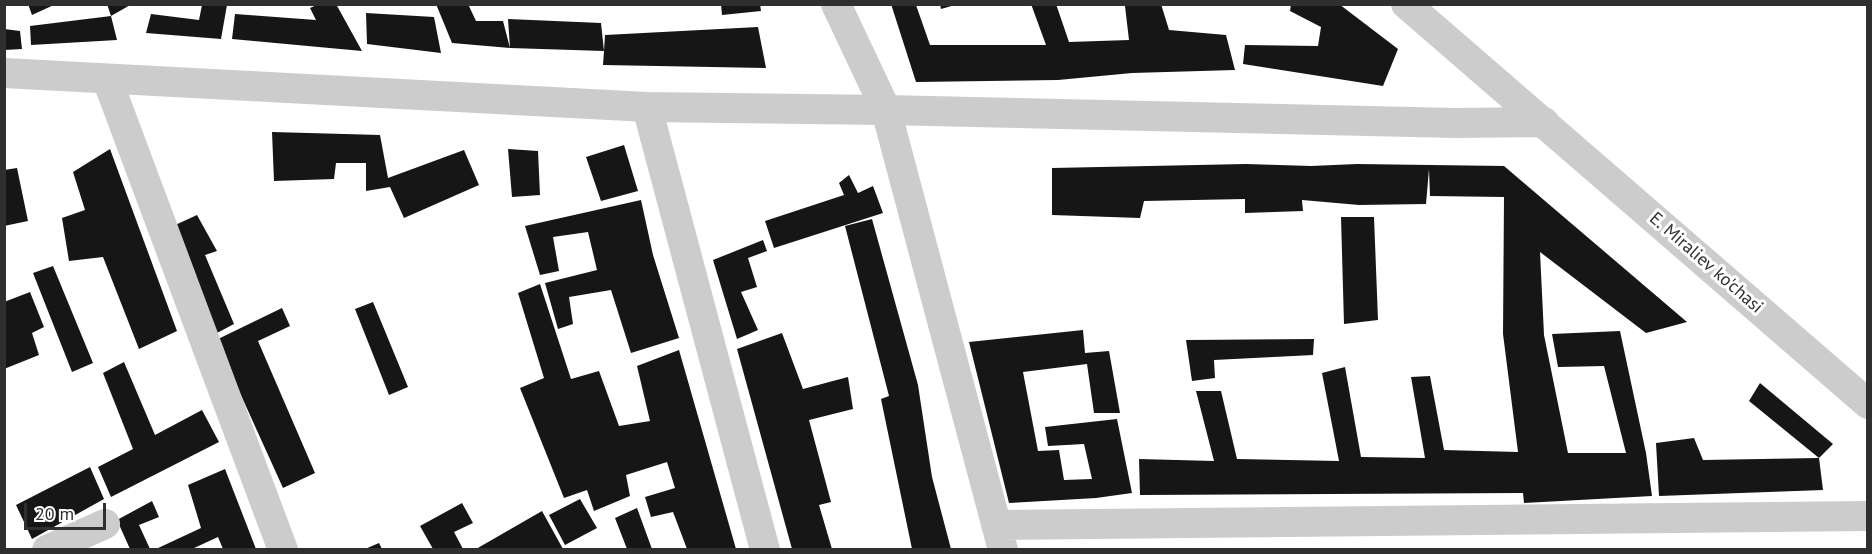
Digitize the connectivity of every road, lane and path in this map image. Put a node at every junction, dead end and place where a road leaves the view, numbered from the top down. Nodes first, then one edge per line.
1 (836, 4) edge
2 (1407, 4) edge
3 (4, 73) edge
4 (107, 79) junction
5 (647, 107) junction
6 (886, 110) junction
7 (1544, 122) junction
8 (1868, 404) edge
9 (1868, 516) edge
10 (105, 524) dead end
11 (1000, 537) edge
12 (47, 549) edge
13 (283, 549) edge
14 (765, 549) edge

1 - 6 street
2 - 7 street, E. Miraliev ko'chasi
3 - 4 street
4 - 5 street
4 - 13 street
5 - 6 street
5 - 14 street
6 - 7 street
6 - 11 street
7 - 8 street, E. Miraliev ko'chasi
9 - 11 street
10 - 12 street

